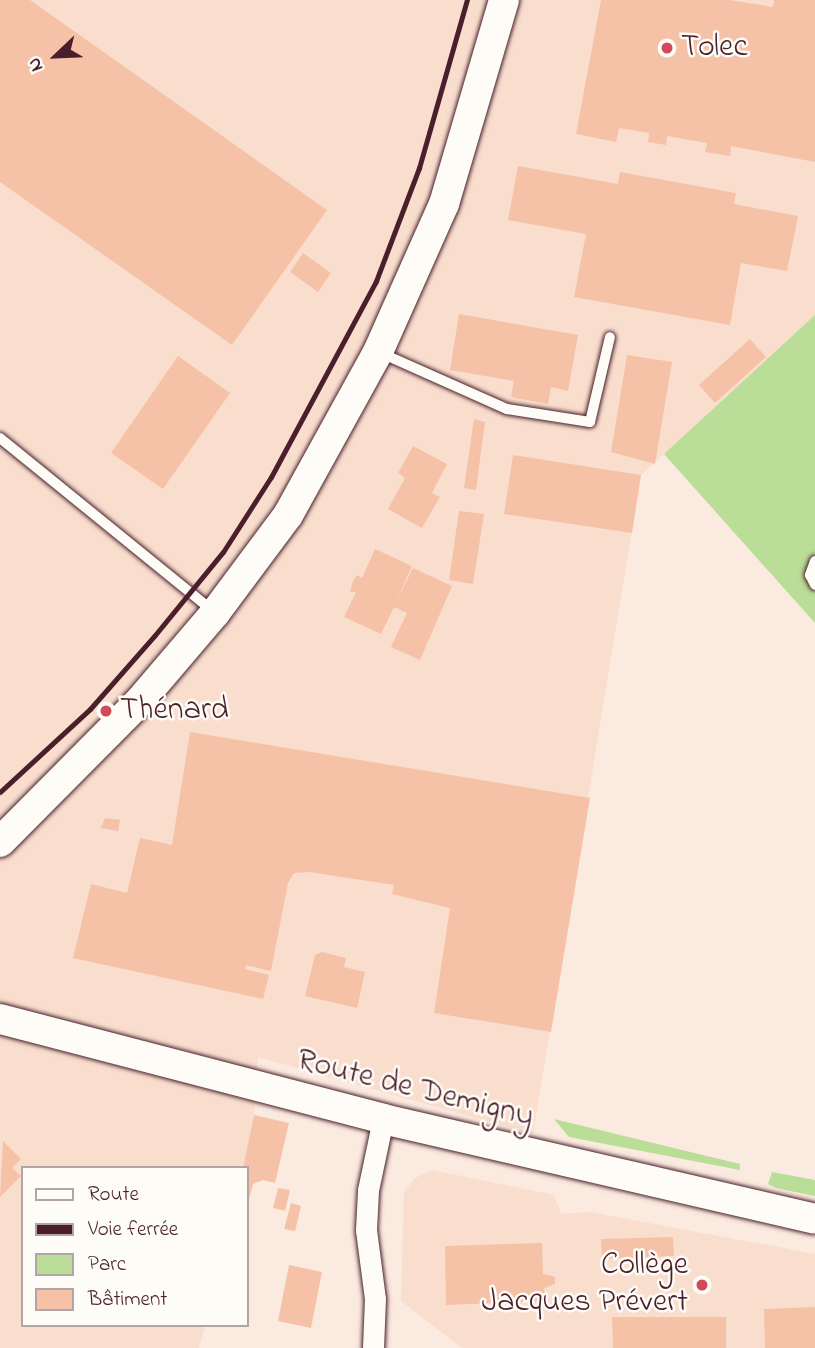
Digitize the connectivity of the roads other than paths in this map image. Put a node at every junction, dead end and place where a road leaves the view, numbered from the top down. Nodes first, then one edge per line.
1 (504, 0) edge
2 (610, 337) dead end
3 (378, 352) junction
4 (0, 438) edge
5 (815, 561) edge
6 (815, 584) edge
7 (215, 613) junction
8 (0, 842) edge
9 (0, 1019) edge
10 (383, 1119) junction
11 (815, 1219) edge
12 (373, 1348) edge

1 - 3 main road
2 - 3 lane
3 - 7 main road
4 - 7 lane
5 - 6 lane
7 - 8 main road
9 - 10 main road, Route de Demigny
10 - 11 main road, Route de Demigny
10 - 12 street

